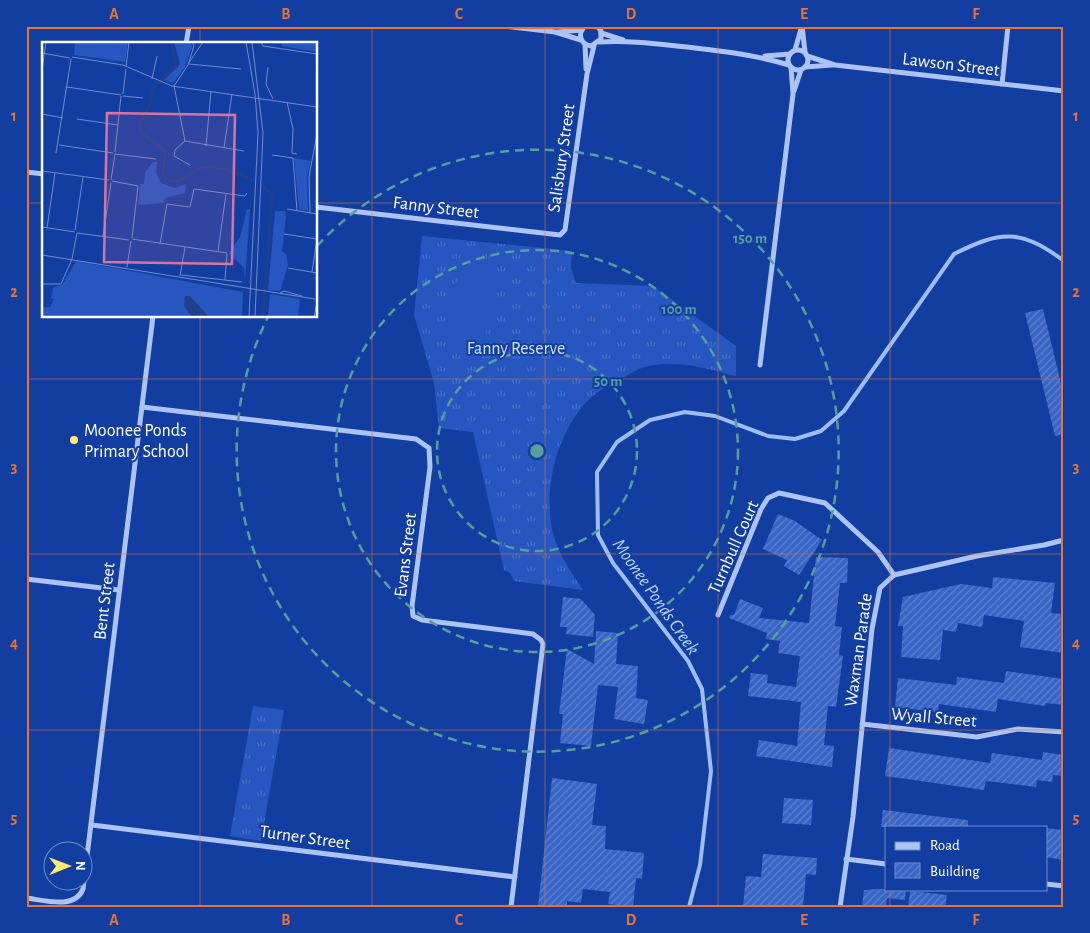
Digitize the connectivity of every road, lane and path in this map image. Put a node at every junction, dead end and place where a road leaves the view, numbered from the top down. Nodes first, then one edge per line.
1 (188, 26) edge
2 (503, 26) edge
3 (802, 26) edge
4 (1008, 26) edge
5 (598, 27) edge
6 (583, 28) edge
7 (555, 32) junction
8 (602, 33) junction
9 (626, 40) junction
10 (186, 42) edge
11 (583, 42) junction
12 (599, 42) junction
13 (594, 46) junction
14 (792, 52) junction
15 (806, 54) junction
16 (762, 56) junction
17 (835, 65) junction
18 (790, 66) junction
19 (803, 68) junction
20 (587, 74) junction
21 (1002, 84) junction
22 (1064, 91) edge
23 (792, 94) junction
24 (26, 172) edge
25 (42, 174) edge
26 (318, 207) edge
27 (553, 235) joint
28 (153, 318) edge
29 (760, 365) dead end
30 (142, 406) junction
31 (1064, 540) edge
32 (894, 575) junction
33 (26, 579) edge
34 (119, 590) junction
35 (718, 615) dead end
36 (862, 724) junction
37 (1064, 732) edge
38 (92, 825) junction
39 (846, 859) junction
40 (885, 864) edge
41 (515, 877) junction
42 (1048, 884) edge
43 (1064, 886) edge
44 (26, 898) edge
45 (511, 907) edge
46 (840, 907) edge

1 - 10 street
2 - 7 street
3 - 14 street
3 - 15 street
4 - 21 street
5 - 8 street
6 - 7 street
6 - 11 street, Salisbury Street
7 - 11 street
8 - 9 street
8 - 12 street
9 - 12 street
9 - 16 street
11 - 13 street
11 - 20 street, Salisbury Street
12 - 13 street
13 - 20 street, Salisbury Street
14 - 15 street, Lawson Street
14 - 16 street
14 - 18 street
15 - 17 street, Lawson Street
15 - 19 street
16 - 18 street
17 - 19 street, Lawson Street
17 - 21 street, Lawson Street
18 - 19 street, Lawson Street
18 - 23 street
19 - 23 street
20 - 27 street, Salisbury Street
21 - 22 street, Lawson Street
23 - 29 street
24 - 25 street
26 - 27 street, Fanny Street
28 - 30 street, Bent Street
30 - 34 street, Bent Street
30 - 41 street, Evans Street
31 - 32 street, Waxman Parade
32 - 35 street, Turnbull Court
32 - 36 street, Waxman Parade
33 - 34 street
34 - 38 street, Bent Street
36 - 37 street, Wyall Street
36 - 39 street, Waxman Parade
38 - 41 street, Turner Street
38 - 44 street, Bent Street
39 - 40 street
39 - 46 street, Waxman Parade
41 - 45 street, Evans Street
42 - 43 street

